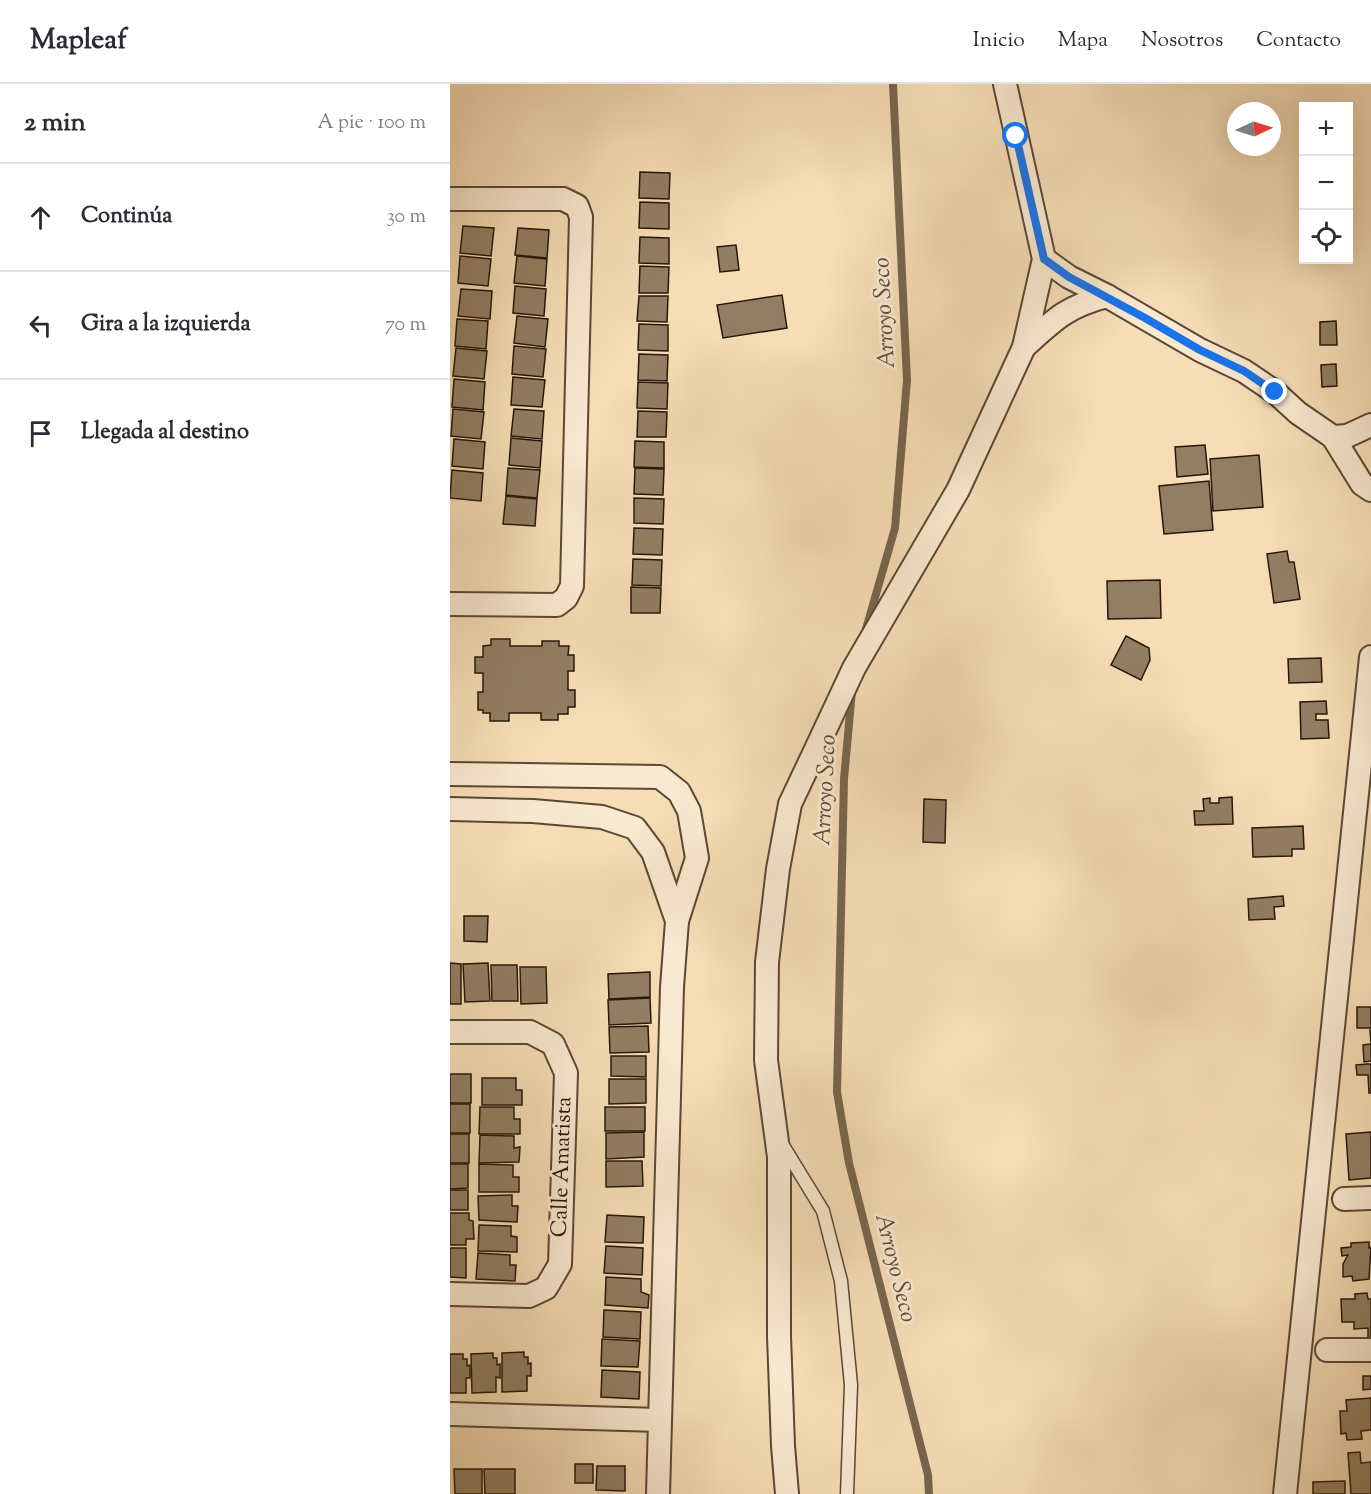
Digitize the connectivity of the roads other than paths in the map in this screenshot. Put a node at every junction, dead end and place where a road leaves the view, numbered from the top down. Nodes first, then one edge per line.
1 (1005, 84) edge
2 (450, 200) edge
3 (1044, 259) junction
4 (1107, 296) junction
5 (1024, 347) junction
6 (1371, 425) edge
7 (1333, 437) junction
8 (1371, 490) edge
9 (450, 604) edge
10 (1371, 657) edge
11 (450, 774) edge
12 (450, 809) edge
13 (677, 921) junction
14 (450, 1032) edge
15 (775, 1133) junction
16 (1344, 1198) dead end
17 (1371, 1198) edge
18 (450, 1294) edge
19 (1327, 1350) dead end
20 (1371, 1350) edge
21 (450, 1414) edge
22 (660, 1420) junction
23 (658, 1494) edge
24 (787, 1494) edge
25 (847, 1494) edge
26 (1285, 1494) edge

1 - 3 street
2 - 9 street
3 - 4 street
3 - 5 street
4 - 5 street
4 - 7 street
5 - 15 street
6 - 7 street
7 - 8 street
10 - 26 street
11 - 13 street
12 - 13 street
13 - 22 street
14 - 18 street, Calle Amatista
15 - 24 street
15 - 25 lane
16 - 17 street
19 - 20 street
21 - 22 street
22 - 23 street

